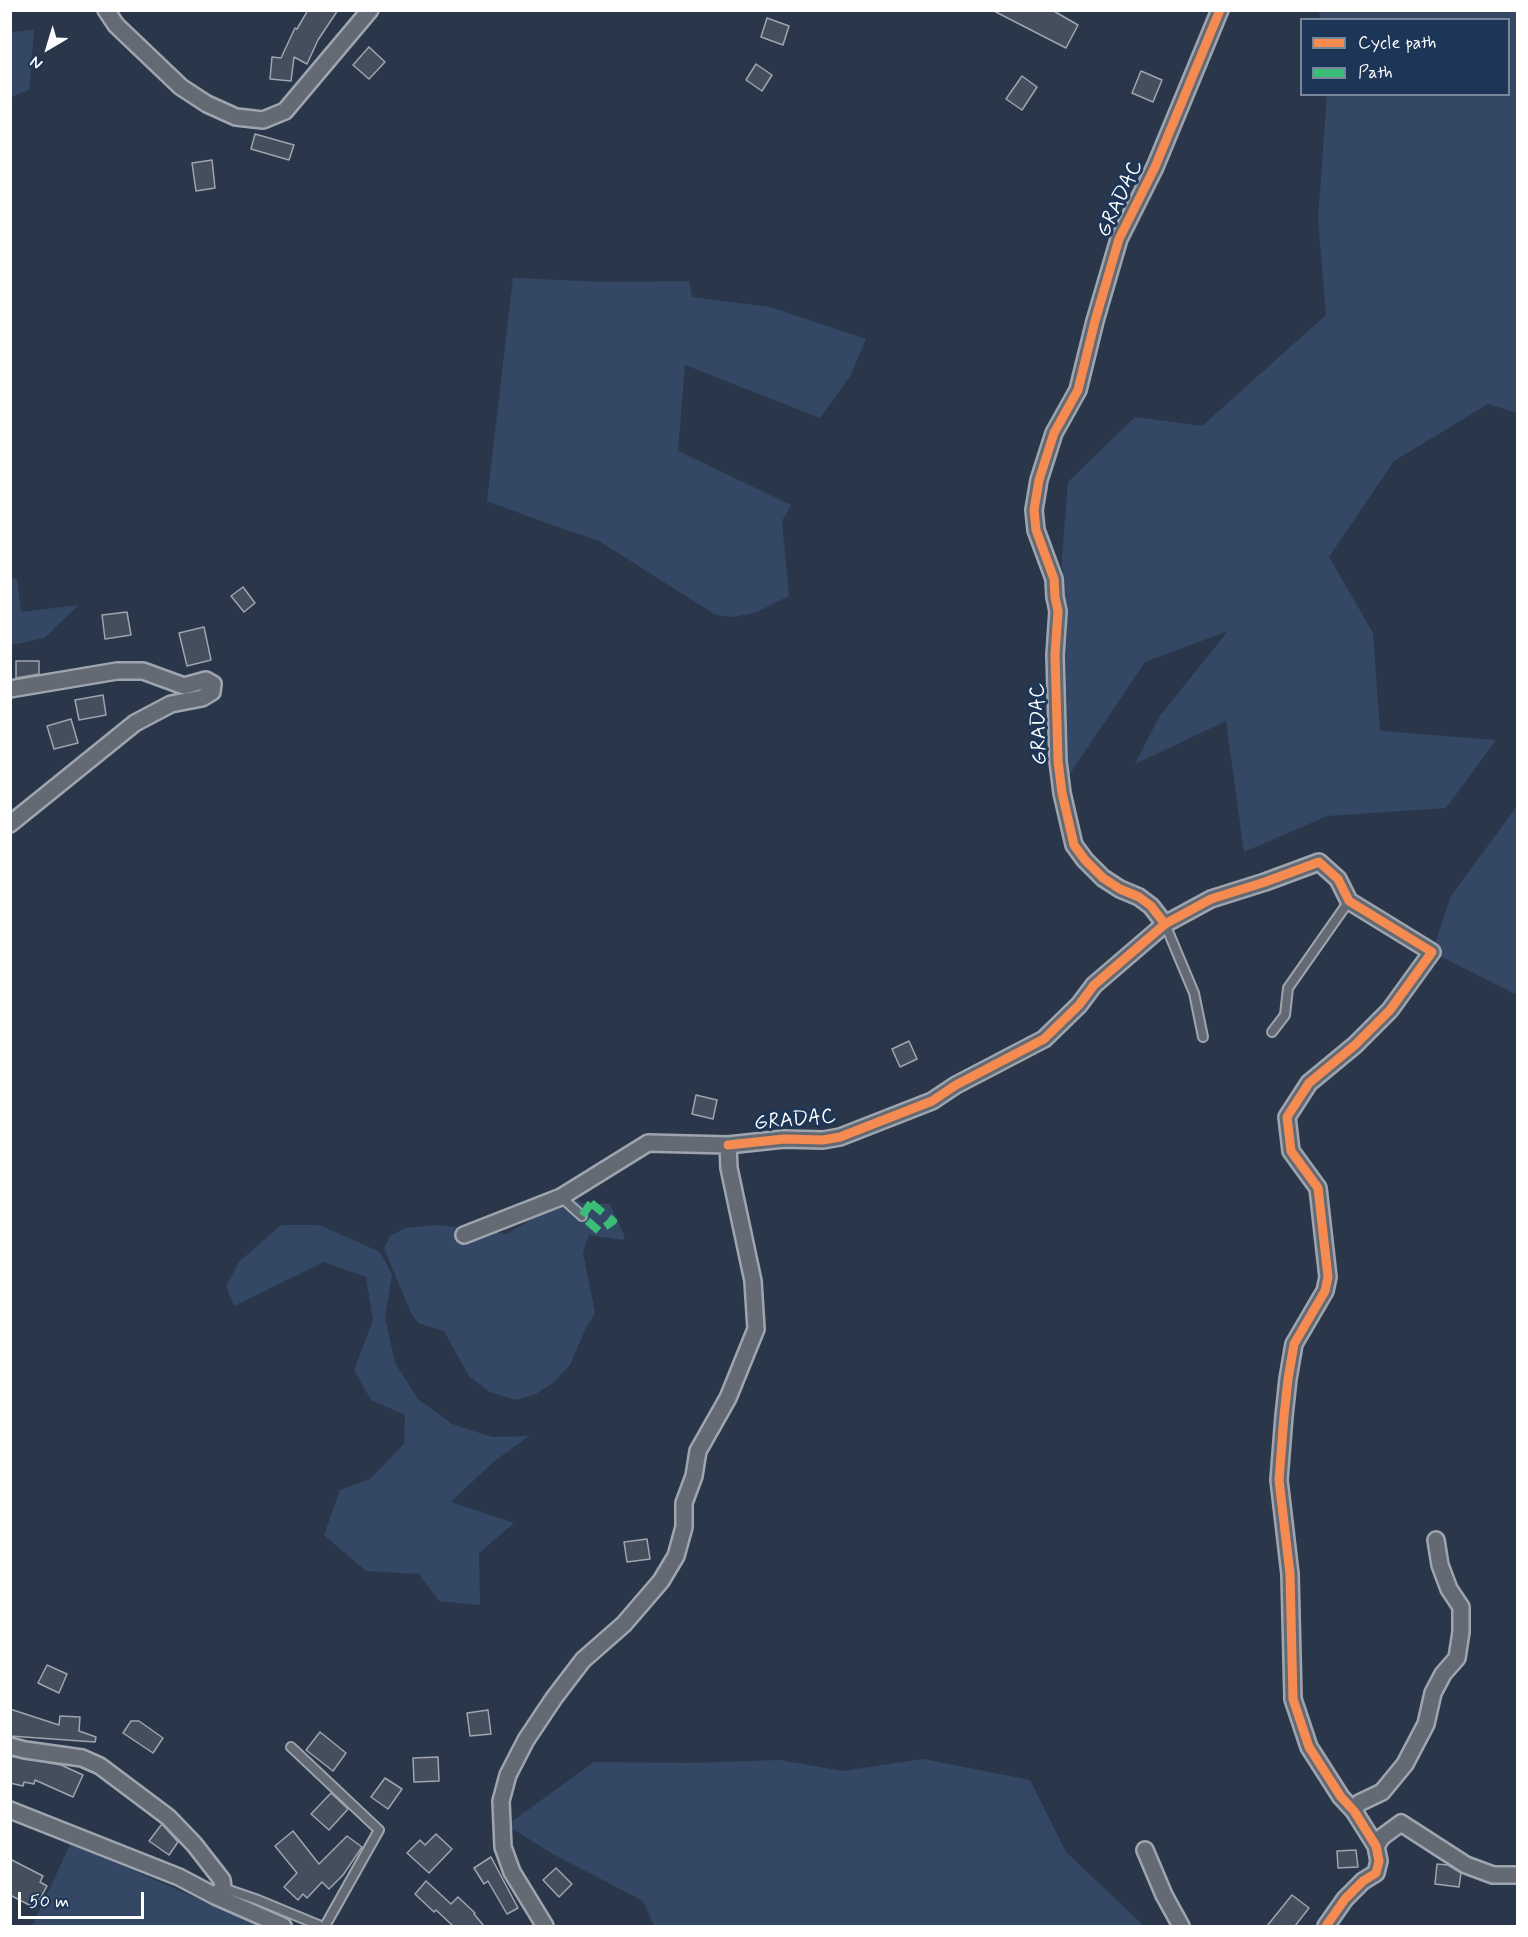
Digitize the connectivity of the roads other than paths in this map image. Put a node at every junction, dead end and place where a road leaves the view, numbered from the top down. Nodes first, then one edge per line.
1 (106, 10) edge
2 (370, 10) edge
3 (1220, 10) edge
4 (10, 689) edge
5 (10, 824) edge
6 (1349, 901) junction
7 (1165, 924) junction
8 (1272, 1032) dead end
9 (1203, 1037) dead end
10 (728, 1145) junction
11 (561, 1197) junction
12 (582, 1216) dead end
13 (464, 1234) dead end
14 (1436, 1540) dead end
15 (10, 1746) edge
16 (291, 1748) dead end
17 (10, 1810) edge
18 (1354, 1811) junction
19 (1376, 1846) junction
20 (1146, 1850) dead end
21 (1518, 1875) edge
22 (219, 1892) junction
23 (283, 1926) edge
24 (323, 1926) edge
25 (545, 1926) edge
26 (1181, 1926) edge
27 (1326, 1926) edge

1 - 2 street
3 - 7 street, GRADAC
4 - 5 street
6 - 7 street
6 - 8 lane
6 - 18 street
7 - 9 lane
7 - 10 street, GRADAC
10 - 11 street, GRADAC
10 - 25 street
11 - 12 lane
11 - 13 street, GRADAC
14 - 18 street
15 - 22 street
16 - 24 lane
17 - 22 street
18 - 19 street
19 - 21 street
19 - 27 street
20 - 26 street
22 - 23 street
22 - 24 lane

